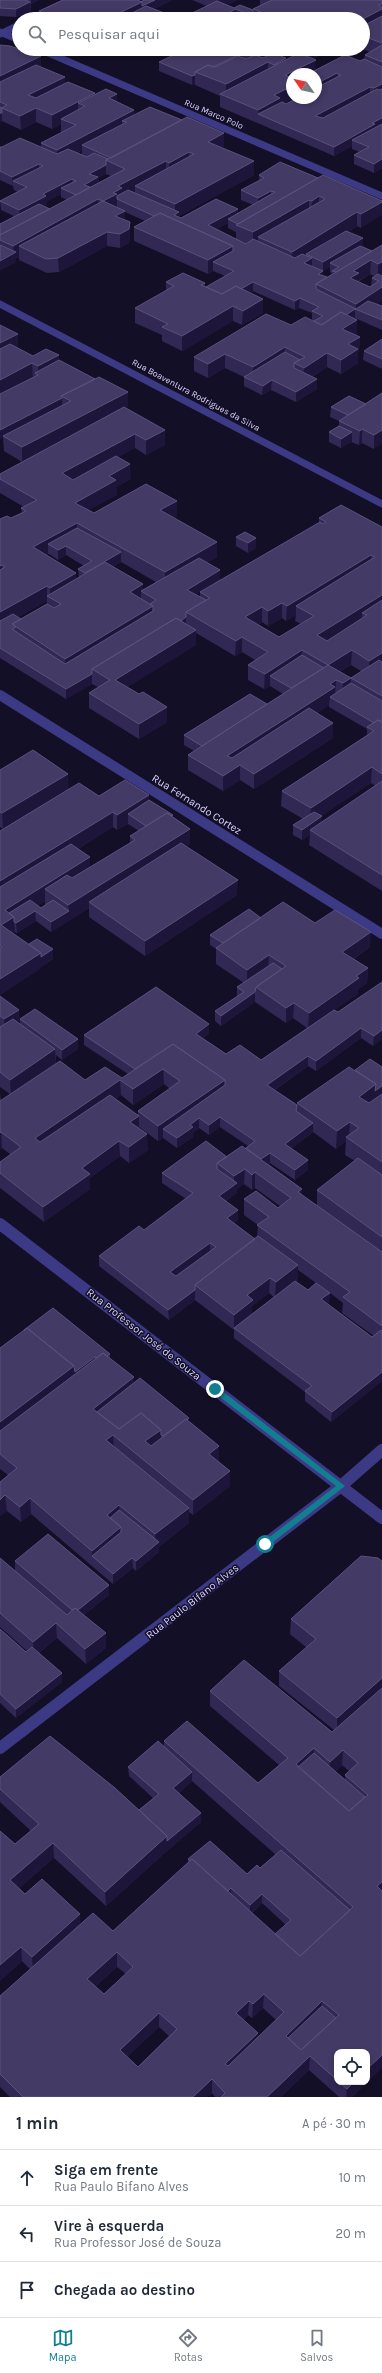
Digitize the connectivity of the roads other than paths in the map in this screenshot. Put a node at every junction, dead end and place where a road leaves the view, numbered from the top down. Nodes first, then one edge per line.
1 (70, 0) edge
2 (45, 12) edge
3 (12, 28) edge
4 (1, 33) edge
5 (12, 37) edge
6 (55, 56) edge
7 (382, 196) edge
8 (0, 304) edge
9 (382, 504) edge
10 (0, 695) edge
11 (382, 934) edge
12 (0, 1224) edge
13 (382, 1450) edge
14 (341, 1486) junction
15 (382, 1518) edge
16 (0, 1748) edge

1 - 2 street
3 - 4 street
4 - 5 street
6 - 7 street, Rua Marco Polo
8 - 9 street, Rua Boaventura Rodrigues da Silva
10 - 11 street, Rua Fernando Cortez
12 - 14 street, Rua Professor José de Souza
13 - 14 street, Rua Paulo Bifano Alves
14 - 15 street, Rua Professor José de Souza
14 - 16 street, Rua Paulo Bifano Alves

